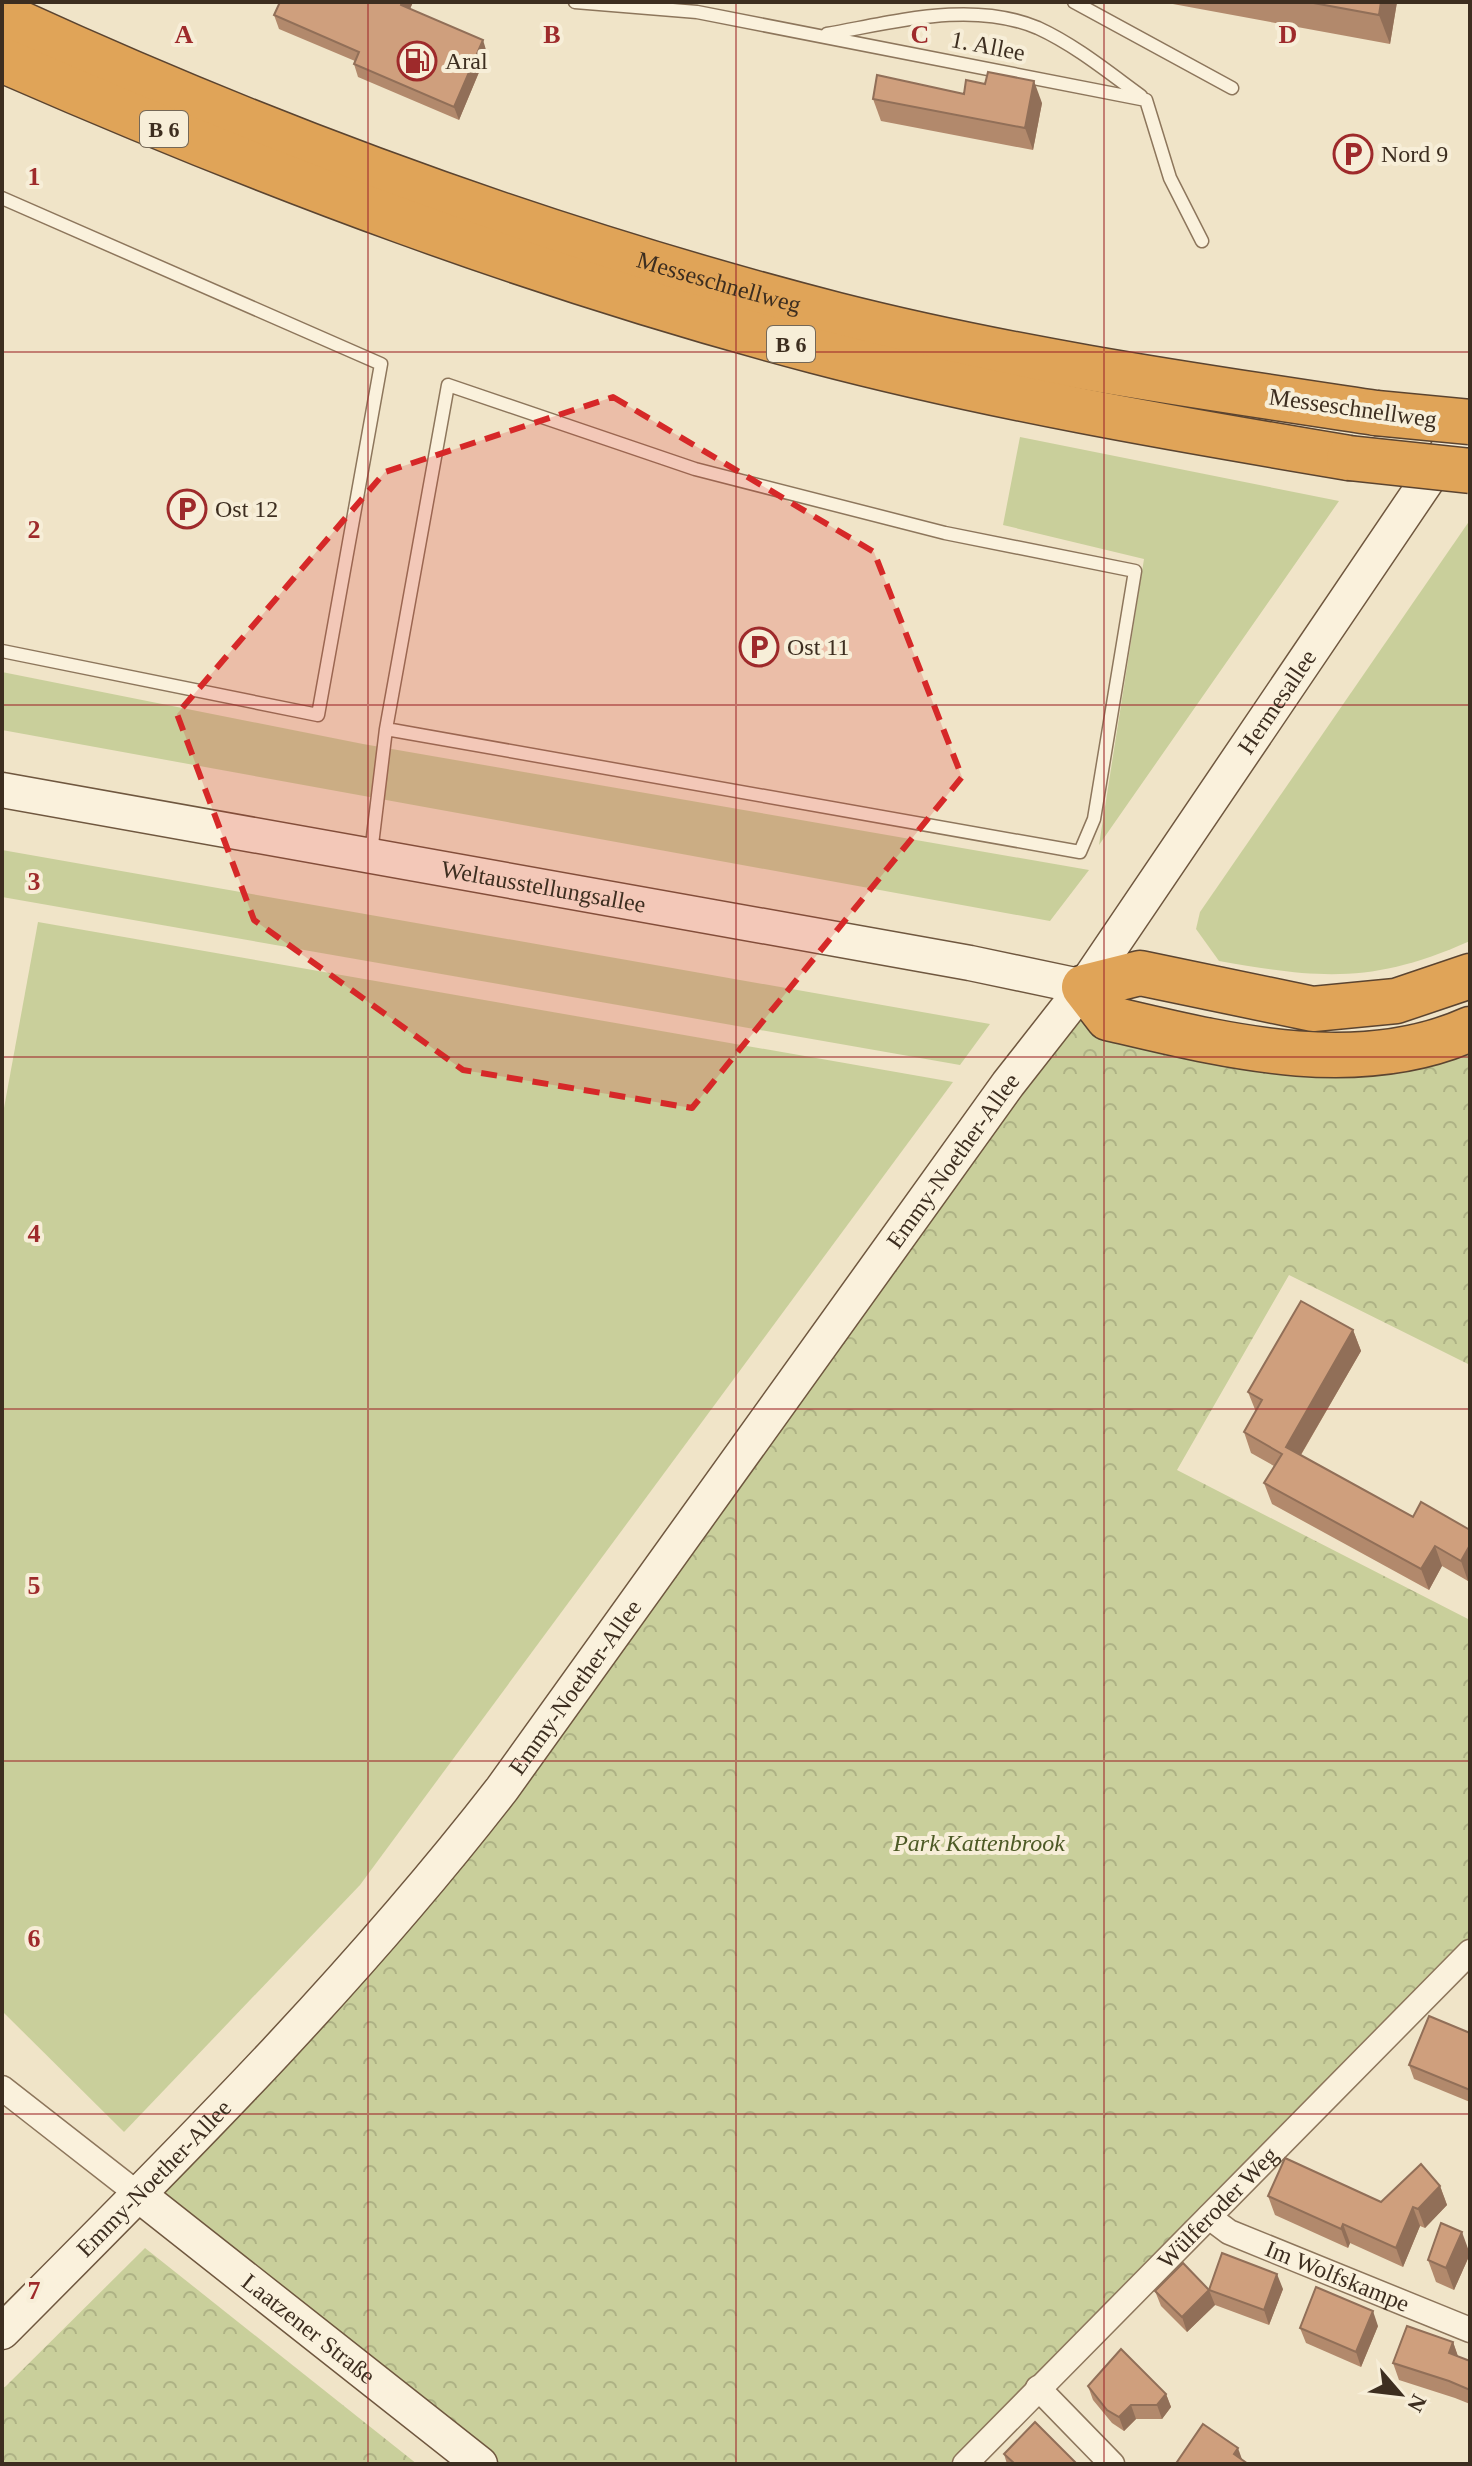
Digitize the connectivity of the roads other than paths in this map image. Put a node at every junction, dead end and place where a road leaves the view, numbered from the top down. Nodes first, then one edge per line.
1 (575, 2) edge
2 (682, 2) edge
3 (992, 2) edge
4 (1074, 2) edge
5 (697, 12) junction
6 (2, 15) edge
7 (990, 16) junction
8 (817, 35) junction
9 (2, 60) edge
10 (1232, 88) dead end
11 (1146, 100) junction
12 (2, 198) edge
13 (1202, 241) dead end
14 (1470, 420) edge
15 (1470, 471) edge
16 (2, 651) edge
17 (386, 729) junction
18 (2, 790) edge
19 (371, 856) junction
20 (1470, 976) edge
21 (1084, 987) junction
22 (1470, 1029) edge
23 (1467, 1964) edge
24 (2, 2088) edge
25 (139, 2195) junction
26 (1209, 2217) junction
27 (1470, 2330) edge
28 (2, 2332) edge
29 (1038, 2388) junction
30 (480, 2464) edge
31 (965, 2464) edge
32 (1112, 2464) edge

1 - 5 lane, 1. Allee
2 - 5 lane
3 - 7 lane
4 - 10 lane
5 - 8 lane, 1. Allee
6 - 14 highway, Messeschnellweg / B 6, bridge
7 - 8 lane
7 - 11 lane
8 - 11 lane, 1. Allee
9 - 15 highway, Messeschnellweg / B 6, bridge
11 - 13 lane
12 - 16 lane
14 - 21 main road, Hermesallee
17 - 17 lane
17 - 19 lane
18 - 19 main road, Weltausstellungsallee
19 - 21 main road, Weltausstellungsallee
20 - 21 highway
21 - 22 highway
21 - 25 main road, Emmy-Noether-Allee
23 - 26 street, Wülferoder Weg
24 - 25 street
25 - 28 main road, Emmy-Noether-Allee
25 - 30 main road, Laatzener Straße
26 - 27 street, Im Wolfskampe
26 - 29 street, Wülferoder Weg
29 - 31 street, Wülferoder Weg
29 - 32 street

